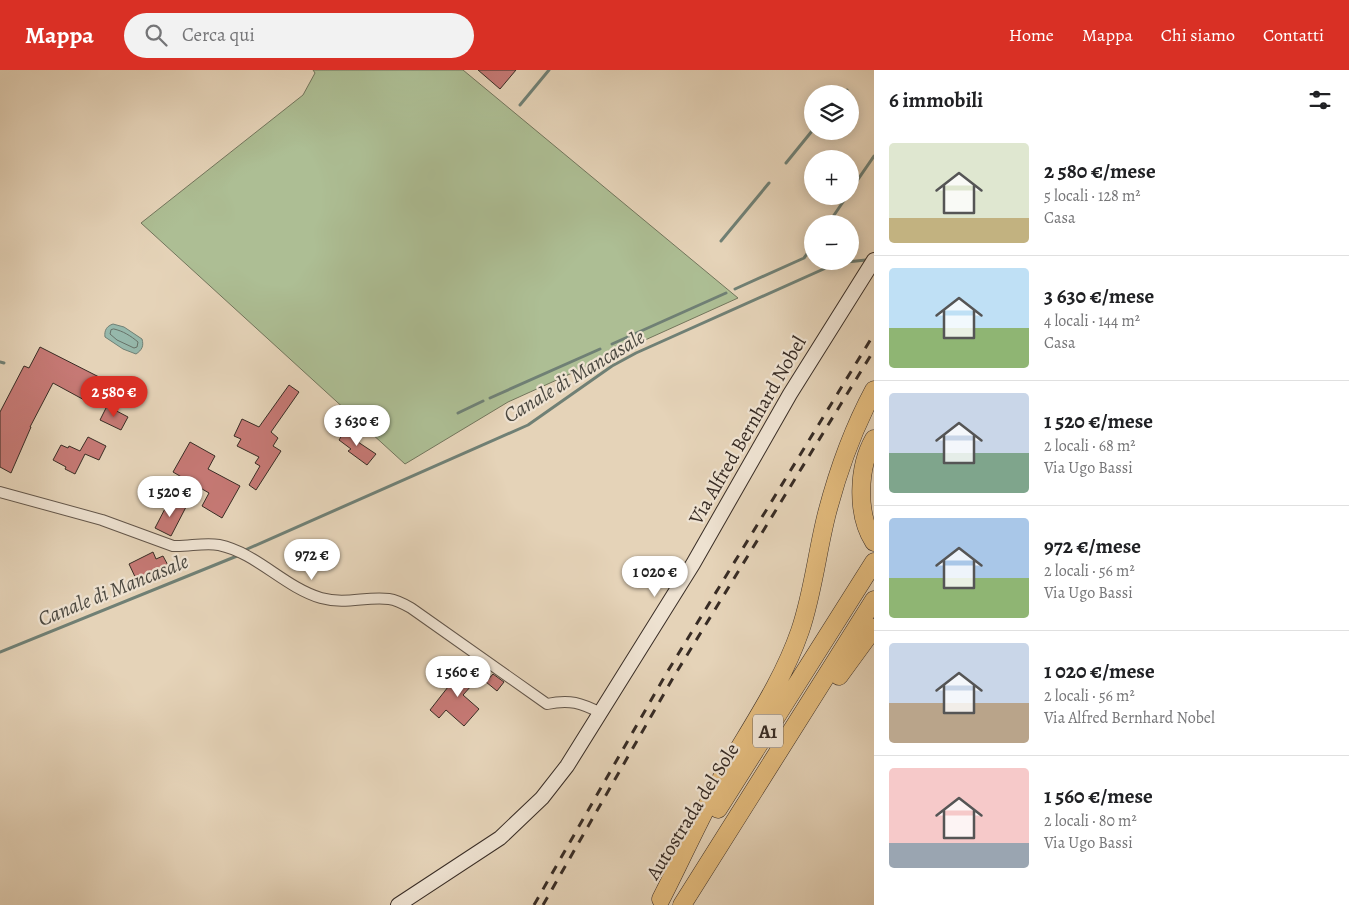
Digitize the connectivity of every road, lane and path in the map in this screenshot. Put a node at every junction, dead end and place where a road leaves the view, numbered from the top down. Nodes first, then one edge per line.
1 (874, 260) edge
2 (874, 390) edge
3 (874, 439) edge
4 (0, 492) edge
5 (874, 542) edge
6 (874, 562) edge
7 (874, 600) edge
8 (874, 628) edge
9 (601, 713) junction
10 (758, 785) junction
11 (659, 902) edge
12 (398, 905) edge
13 (682, 905) edge

1 - 9 street, Via Alfred Bernhard Nobel
2 - 11 highway
3 - 5 highway
4 - 9 street
6 - 11 highway, Autostrada del Sole / A1
7 - 10 highway, Autostrada del Sole / A1
8 - 10 highway
9 - 12 street, Via Alfred Bernhard Nobel
10 - 13 highway, Autostrada del Sole / A1

